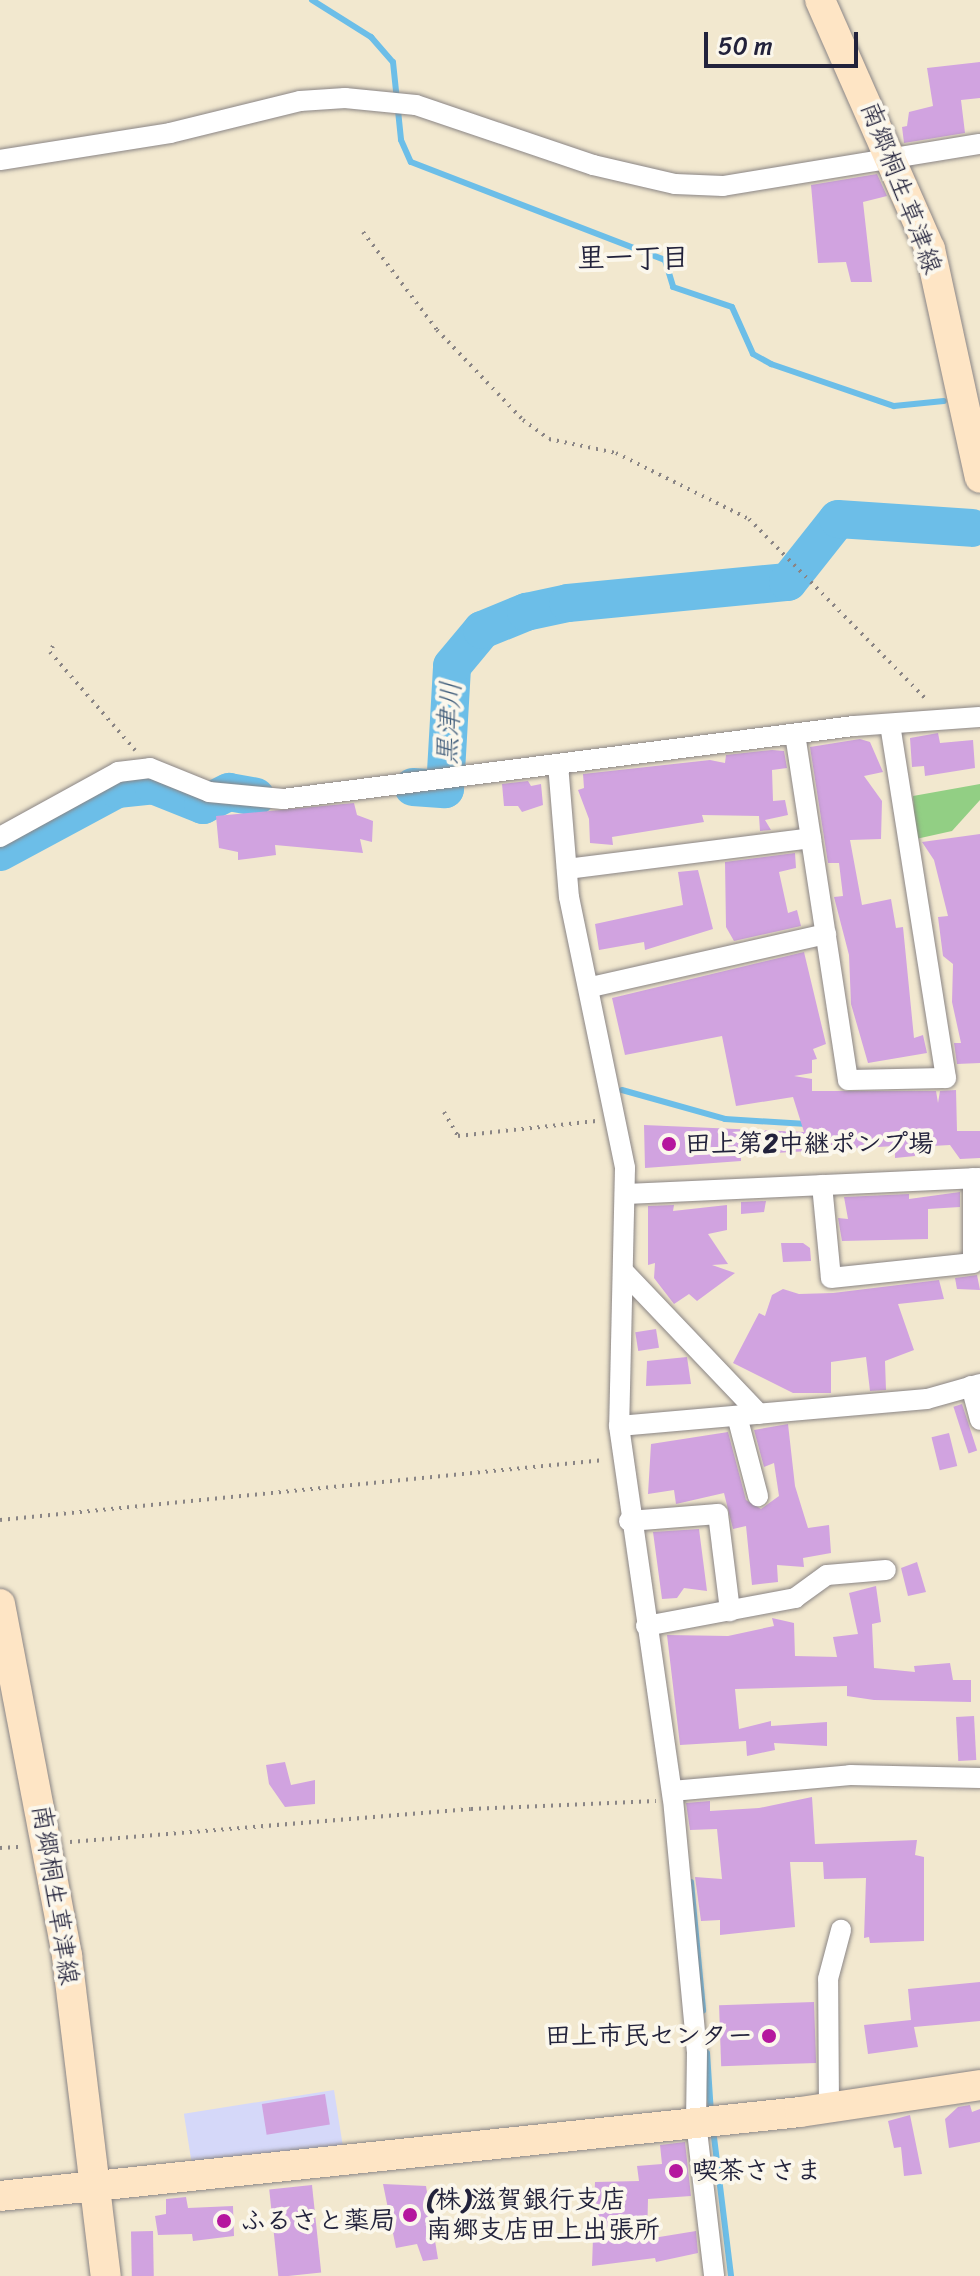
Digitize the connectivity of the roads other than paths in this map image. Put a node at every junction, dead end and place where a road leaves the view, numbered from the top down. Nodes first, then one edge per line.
1 (820, 0) edge
2 (980, 144) edge
3 (893, 158) junction
4 (0, 160) edge
5 (980, 478) edge
6 (980, 717) edge
7 (890, 724) junction
8 (795, 734) junction
9 (558, 764) junction
10 (0, 837) edge
11 (811, 838) junction
12 (567, 869) junction
13 (826, 934) junction
14 (591, 987) junction
15 (976, 1178) edge
16 (822, 1185) junction
17 (625, 1194) junction
18 (624, 1272) junction
19 (976, 1385) edge
20 (759, 1414) junction
21 (737, 1416) junction
22 (980, 1420) edge
23 (619, 1426) junction
24 (758, 1496) dead end
25 (629, 1521) junction
26 (886, 1570) dead end
27 (0, 1604) edge
28 (730, 1611) junction
29 (646, 1626) junction
30 (980, 1778) edge
31 (672, 1795) junction
32 (841, 1930) dead end
33 (980, 2085) edge
34 (829, 2107) junction
35 (696, 2122) junction
36 (97, 2188) junction
37 (0, 2196) edge
38 (106, 2276) edge
39 (714, 2276) edge

1 - 3 main road, 南郷桐生草津線
2 - 3 street
3 - 4 street
3 - 5 main road, 南郷桐生草津線
6 - 7 street
7 - 8 street
7 - 13 street
8 - 9 street
8 - 11 street
9 - 10 street
9 - 12 street
11 - 12 street
11 - 13 street
12 - 14 street
13 - 14 street
14 - 17 street
15 - 16 street
15 - 16 street
16 - 17 street
17 - 18 street
18 - 20 street
18 - 23 street
19 - 20 street
19 - 22 street
20 - 21 street
21 - 23 street
21 - 24 street
23 - 25 street
25 - 28 street
25 - 29 street
26 - 28 street
27 - 36 main road, 南郷桐生草津線
28 - 29 street
29 - 31 street
30 - 31 street
31 - 35 street
32 - 34 street
33 - 34 main road
34 - 35 main road
35 - 36 main road
35 - 39 street
36 - 37 main road
36 - 38 main road, 南郷桐生草津線

